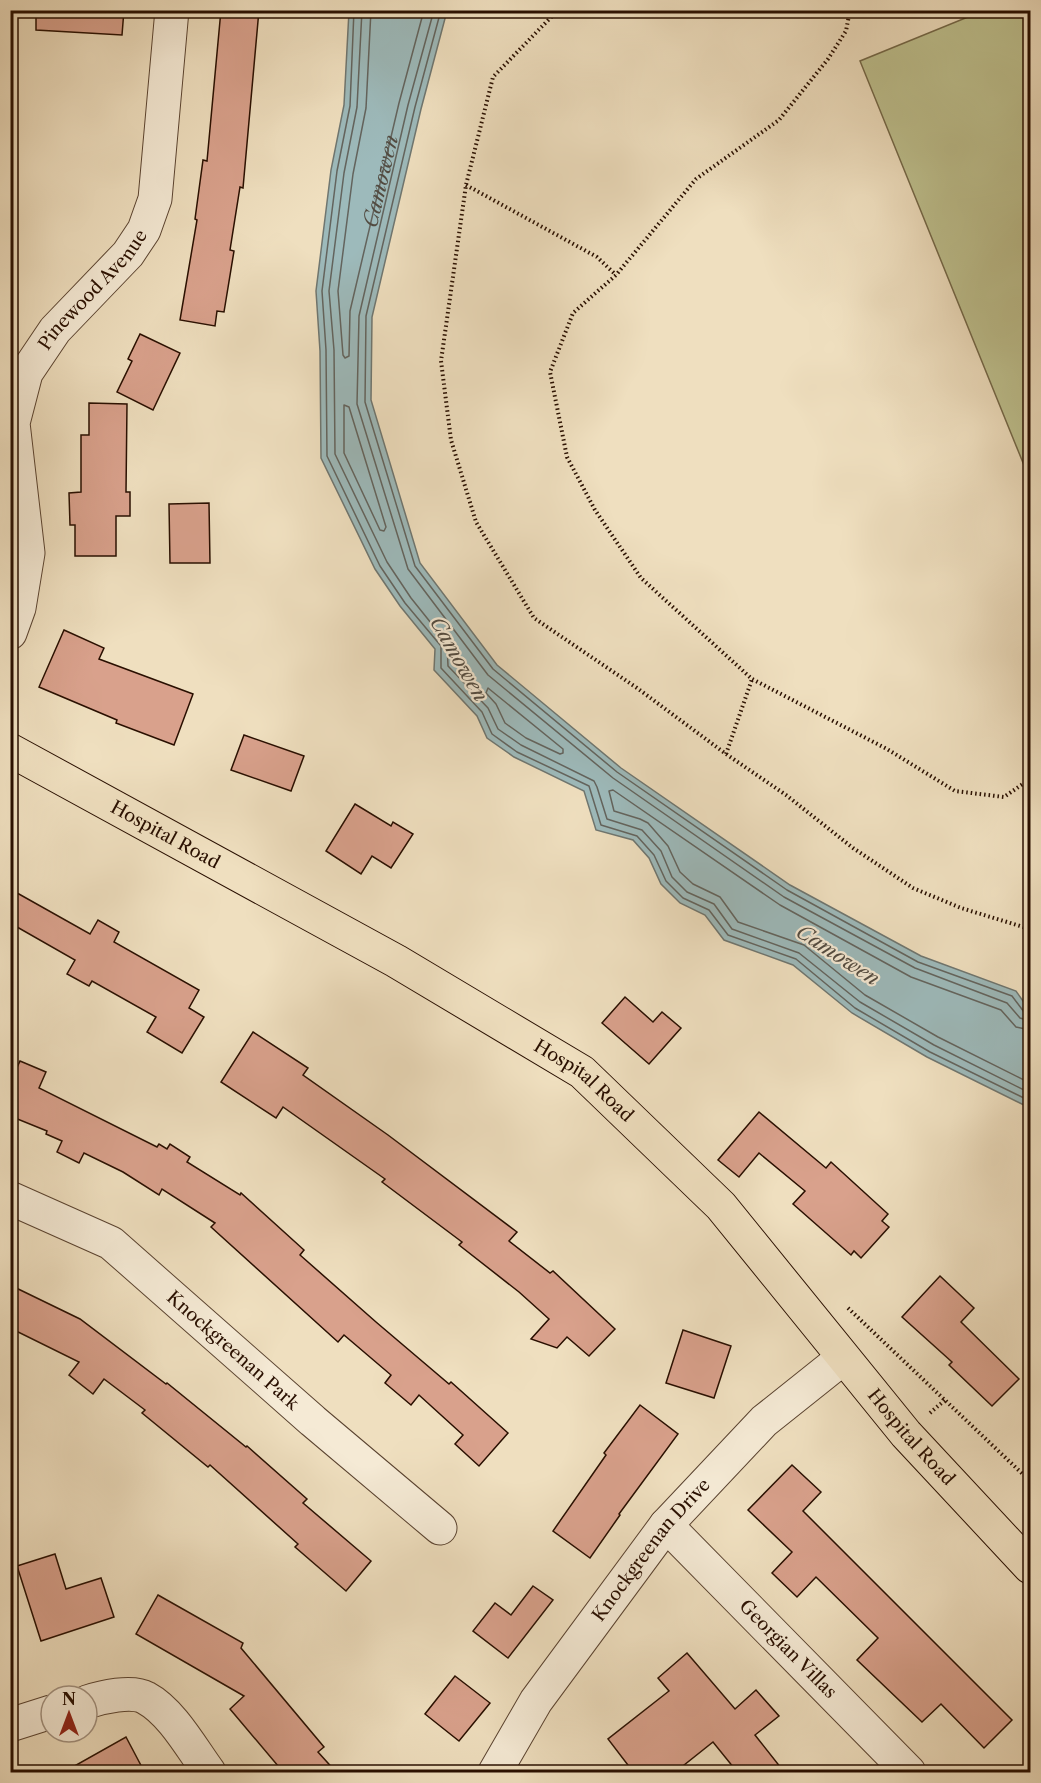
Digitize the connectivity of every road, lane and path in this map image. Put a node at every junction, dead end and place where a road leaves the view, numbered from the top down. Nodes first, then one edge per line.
1 (172, 10) edge
2 (558, 10) edge
3 (850, 10) edge
4 (466, 185) junction
5 (616, 275) junction
6 (10, 633) edge
7 (752, 679) junction
8 (10, 750) edge
9 (726, 754) junction
10 (1030, 779) edge
11 (1030, 929) edge
12 (10, 1198) edge
13 (846, 1306) dead end
14 (843, 1358) junction
15 (1030, 1481) edge
16 (666, 1525) junction
17 (440, 1528) dead end
18 (1030, 1567) edge
19 (99, 1698) edge
20 (39, 1716) edge
21 (10, 1725) edge
22 (209, 1773) edge
23 (495, 1773) edge
24 (909, 1773) edge

1 - 6 street, Pinewood Avenue
2 - 4 path
3 - 5 path
4 - 5 path
4 - 9 path
5 - 7 path
7 - 9 path
7 - 10 path
8 - 14 main road, Hospital Road
9 - 11 path
12 - 17 street, Knockgreenan Park
13 - 15 path
14 - 16 street, Knockgreenan Drive
14 - 18 main road, Hospital Road
16 - 23 street, Knockgreenan Drive
16 - 24 street, Georgian Villas
19 - 22 street
20 - 21 street

